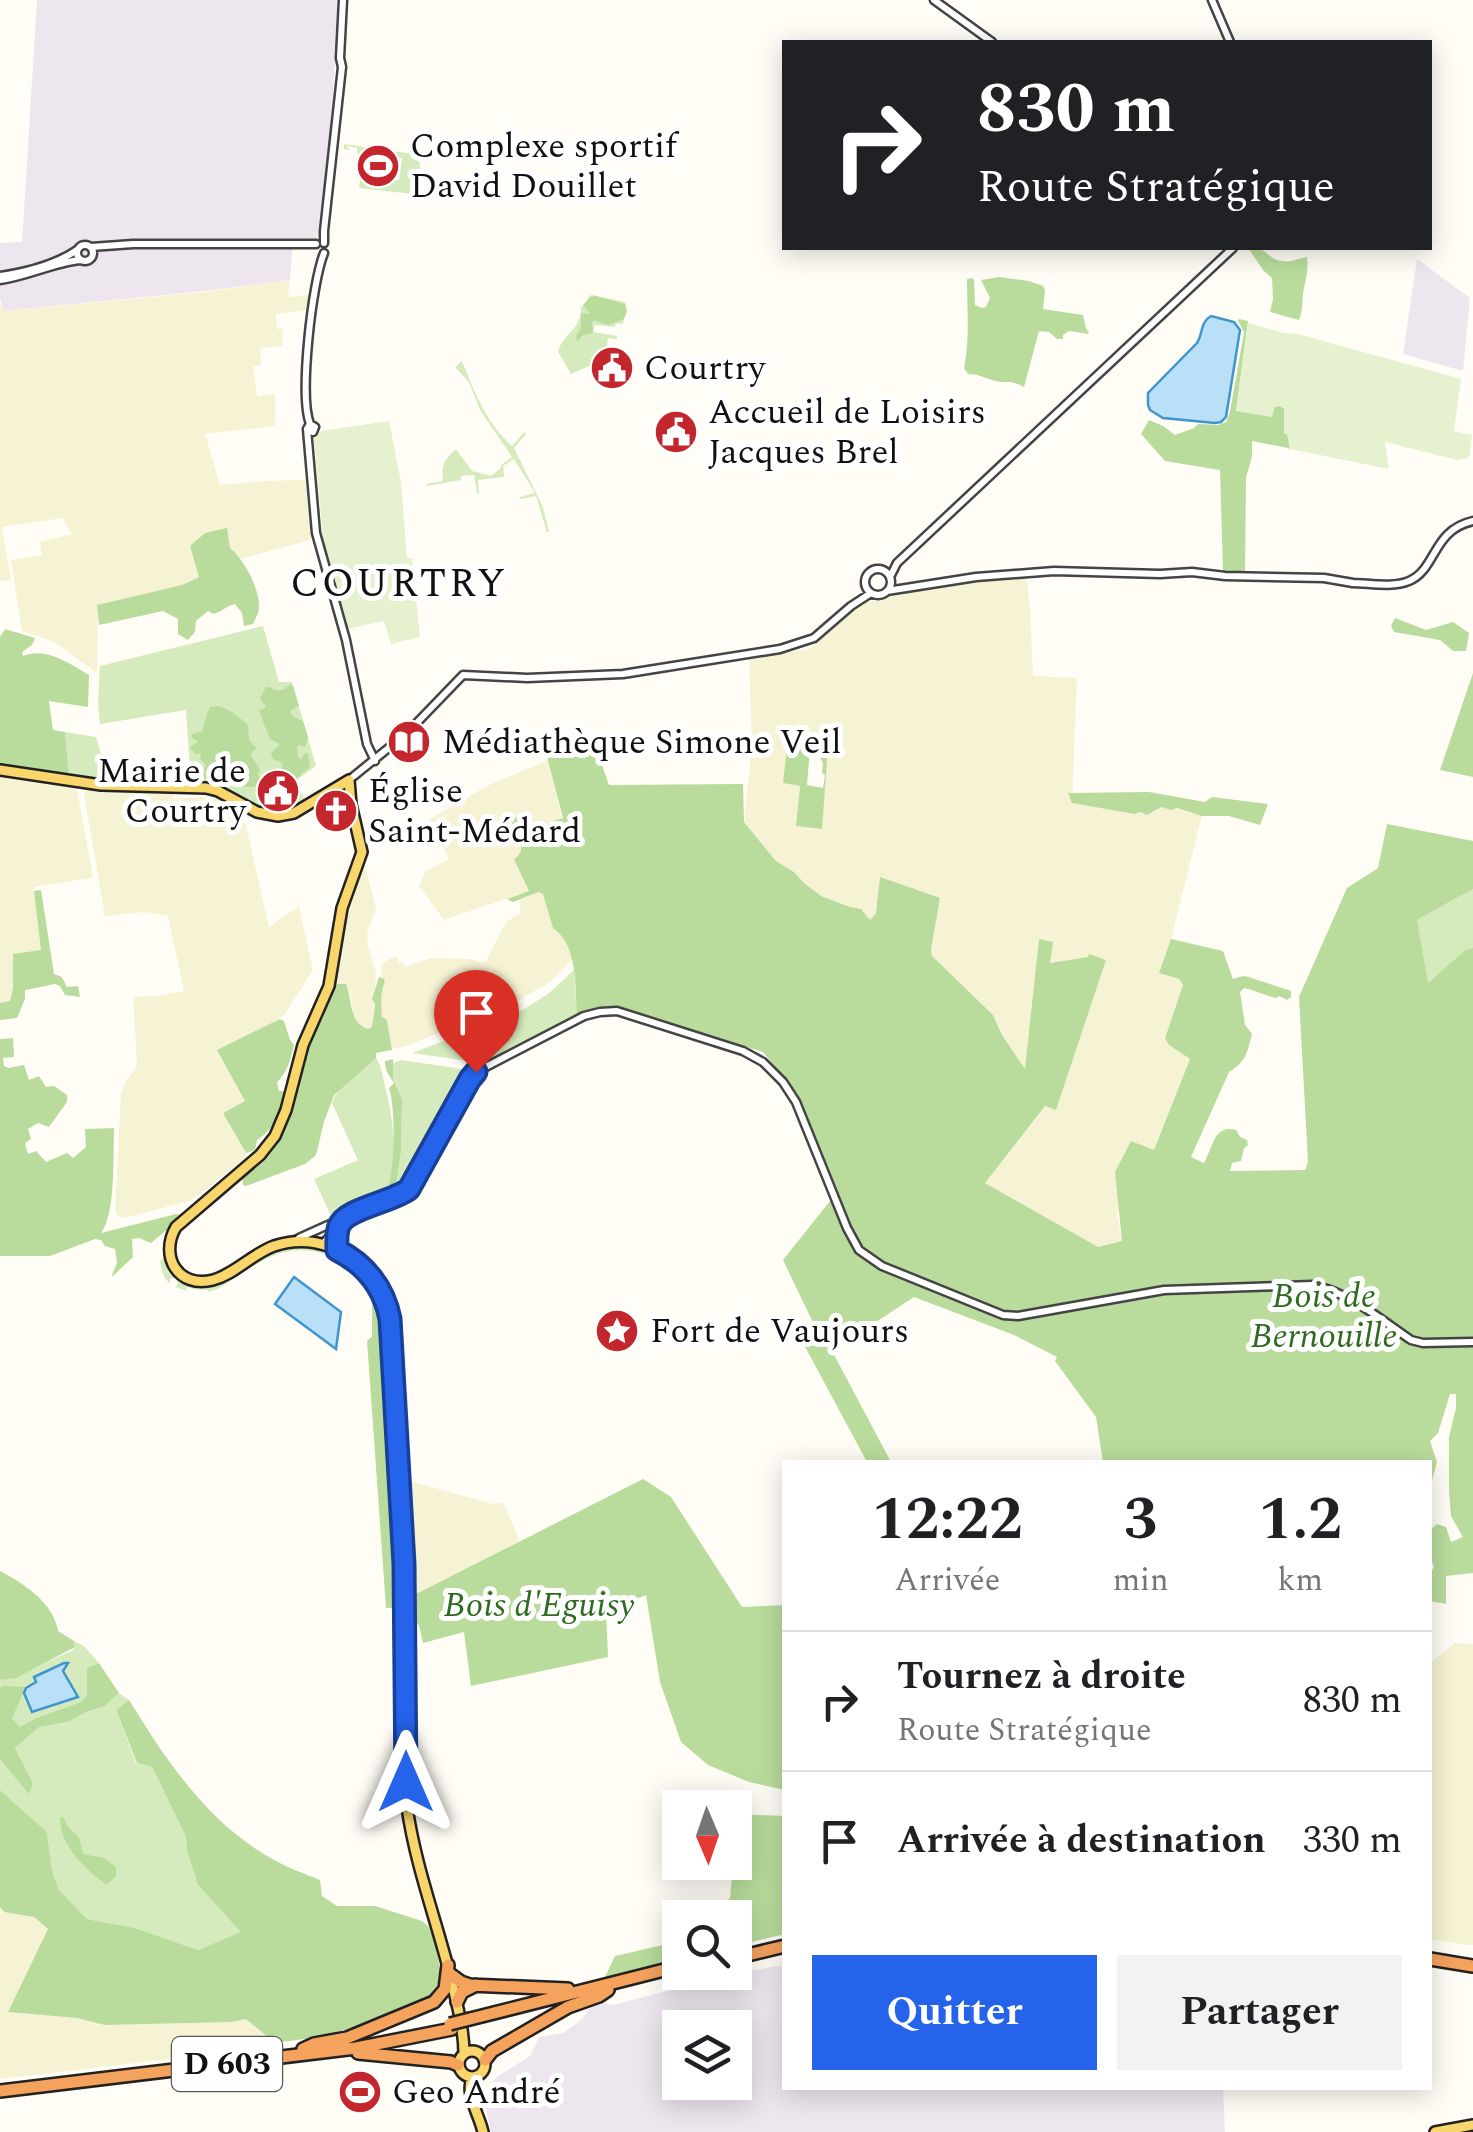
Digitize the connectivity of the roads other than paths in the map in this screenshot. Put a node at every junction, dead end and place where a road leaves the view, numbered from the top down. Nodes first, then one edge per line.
1 (343, 0) edge
2 (934, 0) edge
3 (1212, 0) edge
4 (989, 40) edge
5 (1229, 40) edge
6 (91, 247) junction
7 (112, 247) junction
8 (319, 248) junction
9 (77, 250) junction
10 (1230, 250) edge
11 (93, 257) junction
12 (80, 260) junction
13 (0, 278) edge
14 (1473, 521) edge
15 (898, 563) junction
16 (882, 570) junction
17 (890, 578) junction
18 (864, 583) junction
19 (907, 587) junction
20 (887, 591) junction
21 (870, 593) junction
22 (851, 606) junction
23 (375, 761) junction
24 (0, 770) edge
25 (345, 783) junction
26 (339, 1224) junction
27 (294, 1242) junction
28 (330, 1247) junction
29 (1473, 1342) edge
30 (782, 1943) edge
31 (752, 1951) edge
32 (1432, 1955) edge
33 (1473, 1963) edge
34 (449, 1970) junction
35 (662, 1974) edge
36 (476, 1986) junction
37 (602, 1989) junction
38 (434, 2002) junction
39 (457, 2005) junction
40 (304, 2052) junction
41 (485, 2060) junction
42 (466, 2064) junction
43 (0, 2088) edge
44 (1473, 2127) edge
45 (483, 2132) edge
46 (1435, 2132) edge
47 (1454, 2132) edge

1 - 8 street
2 - 4 street
3 - 5 street
6 - 7 street
6 - 9 street
6 - 11 street
7 - 8 street
7 - 11 street
8 - 23 street
9 - 12 street
9 - 13 street
10 - 15 street
11 - 12 street
12 - 13 street
14 - 19 street
15 - 16 street
15 - 17 street
16 - 17 street
16 - 18 street
17 - 19 street
17 - 20 street
18 - 21 street
18 - 22 street
19 - 20 street
20 - 21 street
21 - 22 street
22 - 23 street
23 - 25 street
24 - 25 main road
25 - 27 main road
26 - 27 street
26 - 28 street
26 - 28 street
26 - 29 street
27 - 28 main road
28 - 34 main road
30 - 31 highway
32 - 33 highway
34 - 36 highway
34 - 38 highway
34 - 39 main road
35 - 37 highway
36 - 37 highway
36 - 39 highway
37 - 40 highway, D 603, bridge
37 - 41 highway
38 - 39 highway
38 - 40 highway
39 - 42 main road
40 - 42 highway
40 - 43 highway, D 603
41 - 42 main road
41 - 42 main road
42 - 45 main road
44 - 46 main road
44 - 47 main road

